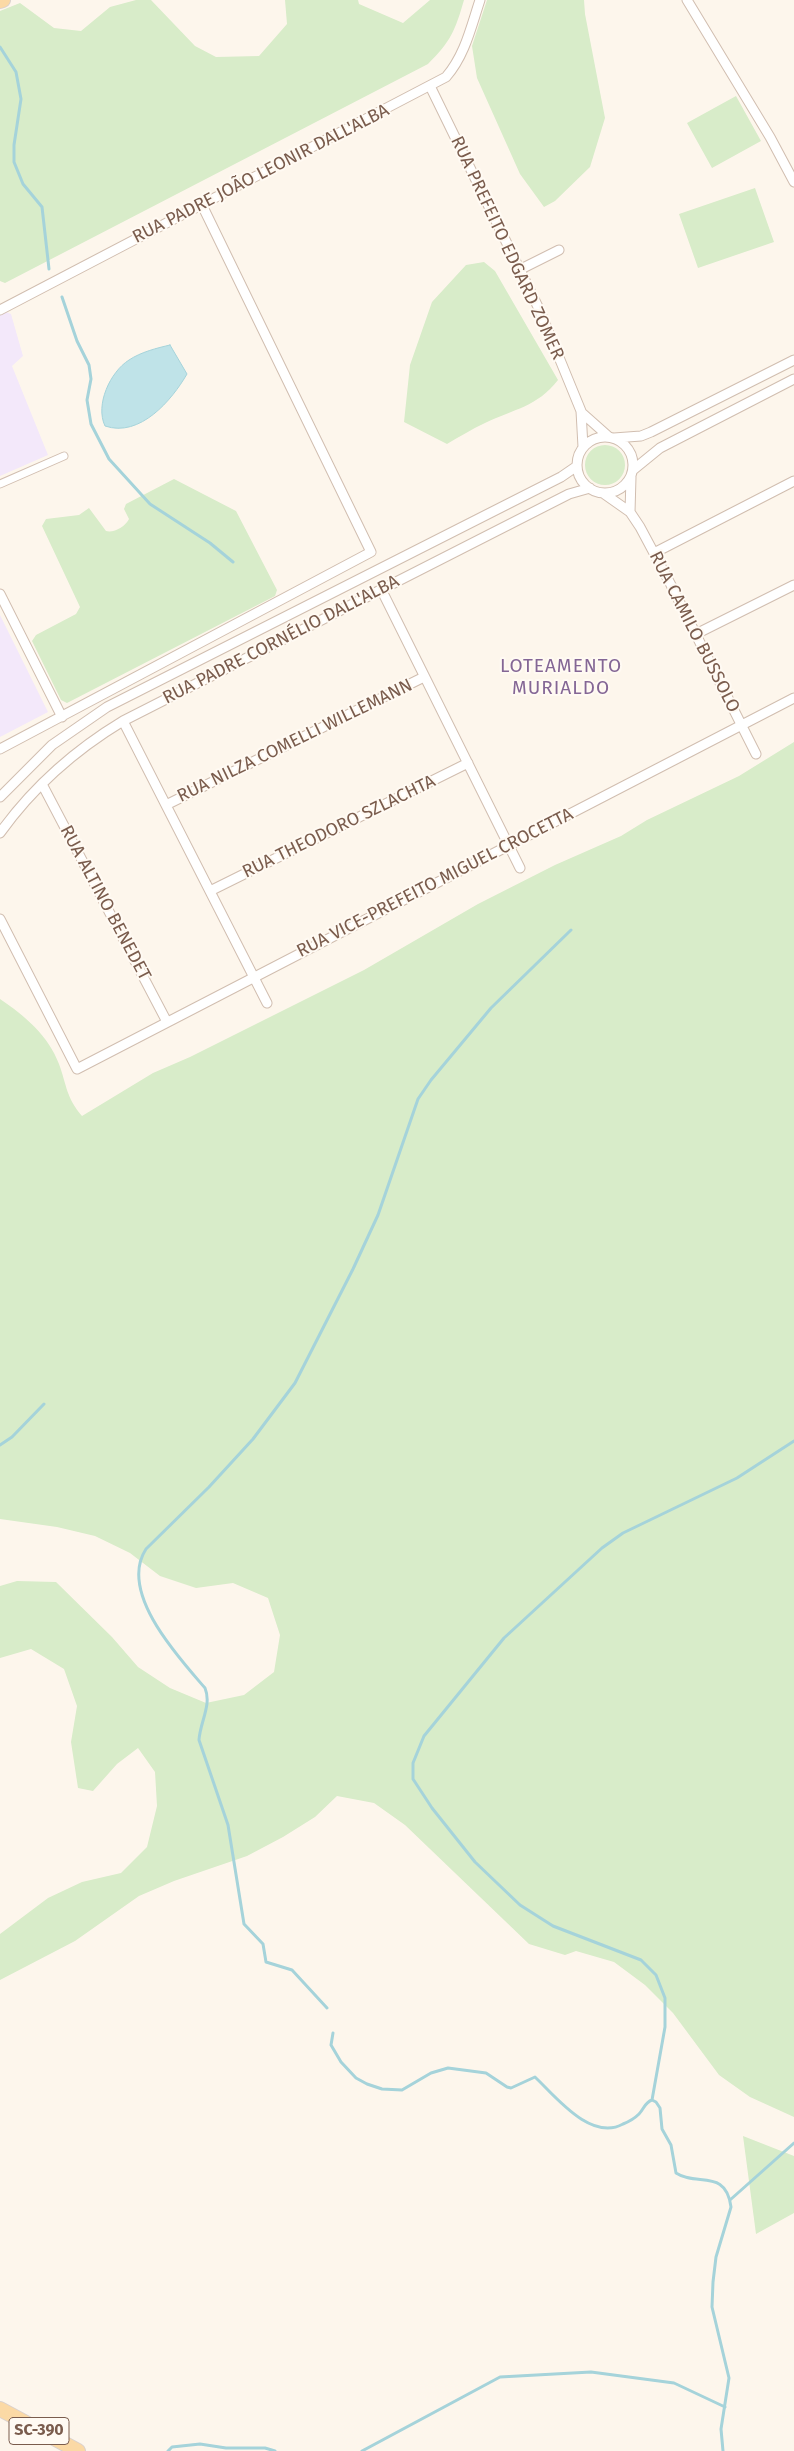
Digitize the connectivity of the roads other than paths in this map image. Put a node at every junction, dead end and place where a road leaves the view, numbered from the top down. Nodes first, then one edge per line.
1 (480, 0) edge
2 (687, 0) edge
3 (430, 86) junction
4 (794, 182) edge
5 (202, 205) junction
6 (559, 250) dead end
7 (521, 269) junction
8 (0, 310) edge
9 (794, 360) edge
10 (794, 379) edge
11 (581, 411) junction
12 (611, 437) junction
13 (584, 446) junction
14 (64, 456) dead end
15 (577, 466) junction
16 (632, 474) junction
17 (794, 481) edge
18 (0, 484) edge
19 (590, 488) junction
20 (603, 493) junction
21 (630, 512) junction
22 (654, 553) junction
23 (794, 584) edge
24 (381, 589) junction
25 (0, 594) edge
26 (696, 634) junction
27 (424, 677) junction
28 (794, 698) edge
29 (62, 717) junction
30 (123, 721) junction
31 (742, 725) junction
32 (0, 749) edge
33 (756, 754) dead end
34 (468, 763) junction
35 (42, 784) junction
36 (0, 797) edge
37 (166, 805) junction
38 (0, 833) edge
39 (509, 845) junction
40 (520, 868) dead end
41 (210, 891) junction
42 (0, 920) edge
43 (254, 977) junction
44 (267, 1003) dead end
45 (167, 1022) junction
46 (0, 2409) edge
47 (78, 2451) edge

1 - 3 street, RUA PADRE JOÃO LEONIR DALL'ALBA
2 - 4 street
3 - 5 street, RUA PADRE JOÃO LEONIR DALL'ALBA
3 - 7 street, RUA PREFEITO EDGARD ZOMER
5 - 8 street, RUA PADRE JOÃO LEONIR DALL'ALBA
5 - 29 street
6 - 7 street
7 - 11 street, RUA PREFEITO EDGARD ZOMER
9 - 12 street
10 - 16 street
11 - 12 street, RUA PREFEITO EDGARD ZOMER
11 - 13 street, RUA PREFEITO EDGARD ZOMER
12 - 13 street
12 - 16 street
13 - 15 street
14 - 18 street
15 - 19 street
15 - 36 street, RUA PADRE CORNÉLIO DALL'ALBA
16 - 20 street
16 - 21 street
17 - 22 street
19 - 20 street
19 - 24 street, RUA PADRE CORNÉLIO DALL'ALBA
20 - 21 street, RUA CAMILO BUSSOLO
21 - 22 street, RUA CAMILO BUSSOLO
22 - 26 street, RUA CAMILO BUSSOLO
23 - 26 street
24 - 27 street
24 - 30 street, RUA PADRE CORNÉLIO DALL'ALBA
25 - 29 street
26 - 31 street, RUA CAMILO BUSSOLO
27 - 34 street
27 - 37 street, RUA NILZA COMELLI WILLEMANN
28 - 31 street, RUA VICE-PREFEITO MIGUEL CROCETTA
29 - 32 street
30 - 35 street, RUA PADRE CORNÉLIO DALL'ALBA
30 - 37 street
31 - 33 street, RUA CAMILO BUSSOLO
31 - 39 street, RUA VICE-PREFEITO MIGUEL CROCETTA
34 - 39 street
34 - 41 street, RUA THEODORO SZLACHTA
35 - 38 street, RUA PADRE CORNÉLIO DALL'ALBA
35 - 45 street, RUA ALTINO BENEDET
37 - 41 street
39 - 40 street
39 - 43 street, RUA VICE-PREFEITO MIGUEL CROCETTA
41 - 43 street
42 - 45 street, RUA VICE-PREFEITO MIGUEL CROCETTA
43 - 44 street
43 - 45 street, RUA VICE-PREFEITO MIGUEL CROCETTA
46 - 47 main road, SC-390

